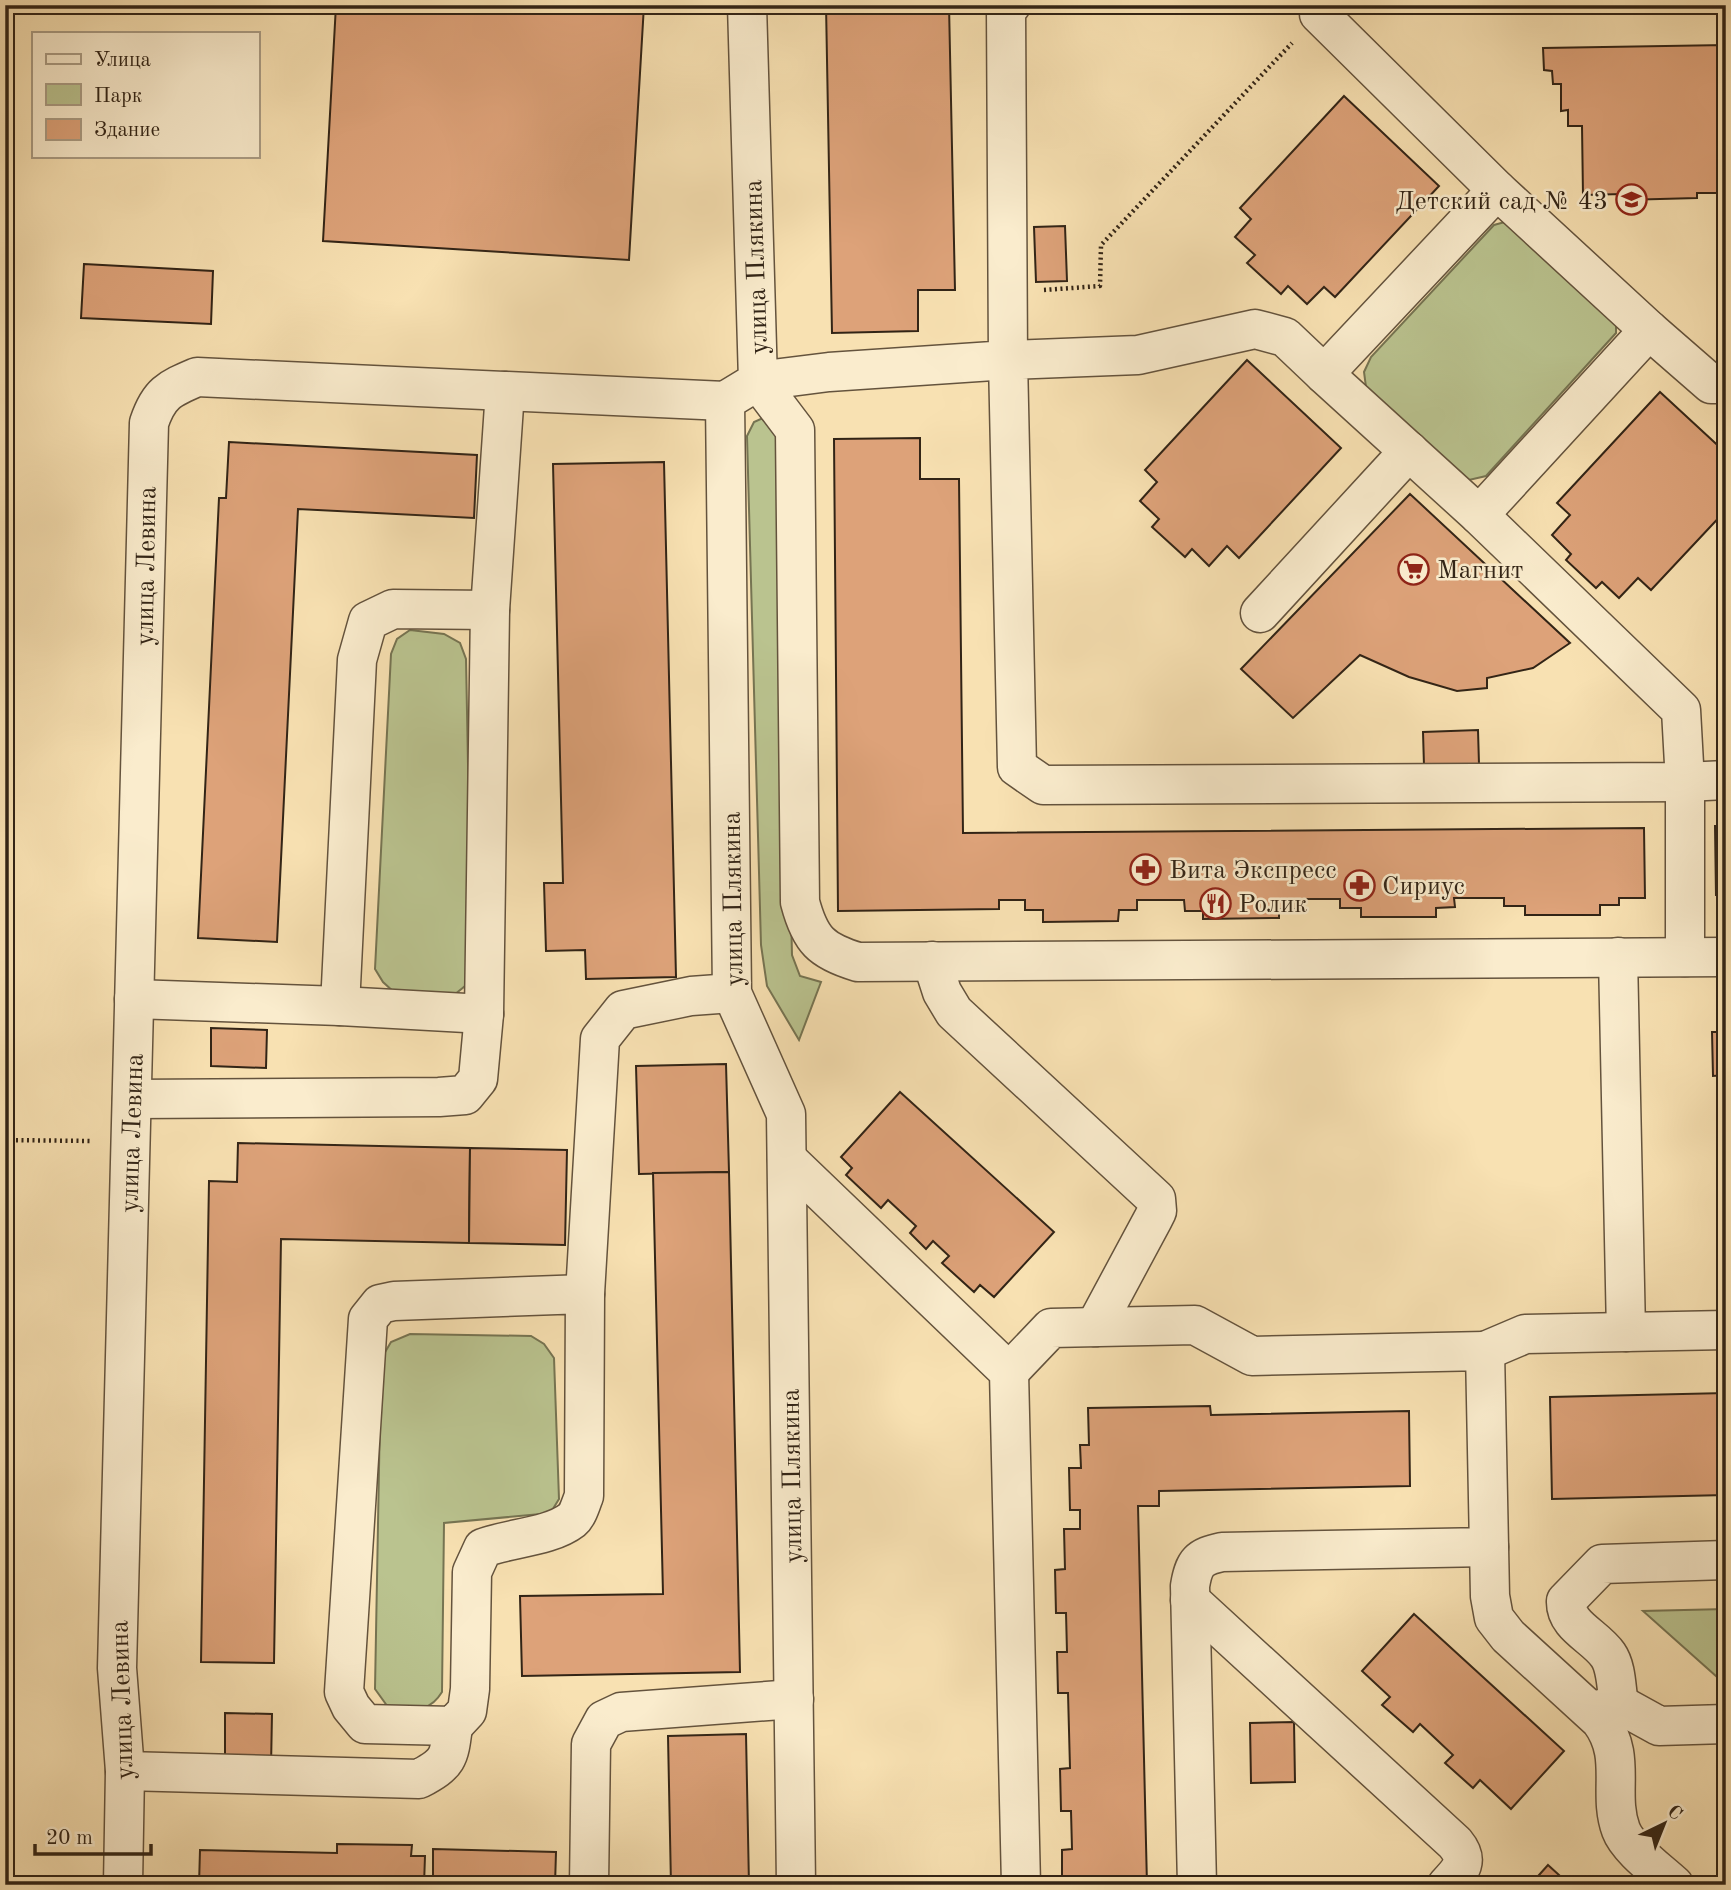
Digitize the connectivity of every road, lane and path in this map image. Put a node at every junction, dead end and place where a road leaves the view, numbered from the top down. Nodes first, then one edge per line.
1 (747, 5) edge
2 (1011, 5) edge
3 (1319, 10) edge
4 (1497, 190) junction
5 (1009, 292) junction
6 (1649, 330) junction
7 (1008, 360) junction
8 (1324, 373) junction
9 (758, 381) junction
10 (1726, 384) edge
11 (505, 391) junction
12 (724, 401) junction
13 (1409, 451) junction
14 (1479, 515) junction
15 (491, 610) junction
16 (1260, 613) dead end
17 (1726, 779) edge
18 (1685, 782) junction
19 (1618, 957) junction
20 (1685, 957) junction
21 (1726, 957) edge
22 (932, 961) junction
23 (732, 993) junction
24 (134, 999) junction
25 (340, 1006) junction
26 (484, 1014) junction
27 (132, 1100) junction
28 (5, 1140) edge
29 (130, 1141) junction
30 (787, 1159) junction
31 (585, 1294) junction
32 (1095, 1327) junction
33 (1726, 1330) edge
34 (1626, 1332) junction
35 (1485, 1351) junction
36 (1009, 1372) junction
37 (1489, 1547) junction
38 (1726, 1560) edge
39 (1190, 1600) junction
40 (794, 1699) junction
41 (1605, 1707) junction
42 (1726, 1724) edge
43 (453, 1726) junction
44 (125, 1770) junction
45 (123, 1885) edge
46 (589, 1885) edge
47 (796, 1885) edge
48 (1021, 1885) edge
49 (1197, 1885) edge
50 (1447, 1885) edge
51 (1674, 1885) edge

1 - 9 street, улица Плякина
2 - 5 street
3 - 4 street
3 - 5 path
4 - 6 street
4 - 8 street
5 - 7 street
6 - 10 street
6 - 14 street
7 - 8 street
7 - 9 street
7 - 18 street
8 - 13 street
9 - 12 street, улица Плякина
9 - 22 street
11 - 12 street
11 - 15 street
11 - 24 street, улица Левина
12 - 23 street, улица Плякина
13 - 14 street
13 - 16 street
14 - 18 street
15 - 25 street
15 - 26 street
17 - 18 street
18 - 20 street
19 - 20 street
19 - 22 street
19 - 34 street
20 - 21 street
22 - 32 street
23 - 30 street, улица Плякина
23 - 31 street
24 - 25 street
24 - 27 street, улица Левина
25 - 26 street
26 - 27 street
27 - 29 street, улица Левина
28 - 29 path
29 - 44 street, улица Левина
30 - 36 street
30 - 40 street, улица Плякина
31 - 43 street
31 - 43 street
32 - 35 street
32 - 36 street
33 - 34 street
34 - 35 street
35 - 37 street
36 - 48 street
37 - 39 street
37 - 41 street
38 - 41 street
39 - 49 street
39 - 50 street
40 - 46 street
40 - 47 street, улица Плякина
41 - 42 street
41 - 51 street
43 - 44 street
44 - 45 street, улица Левина

